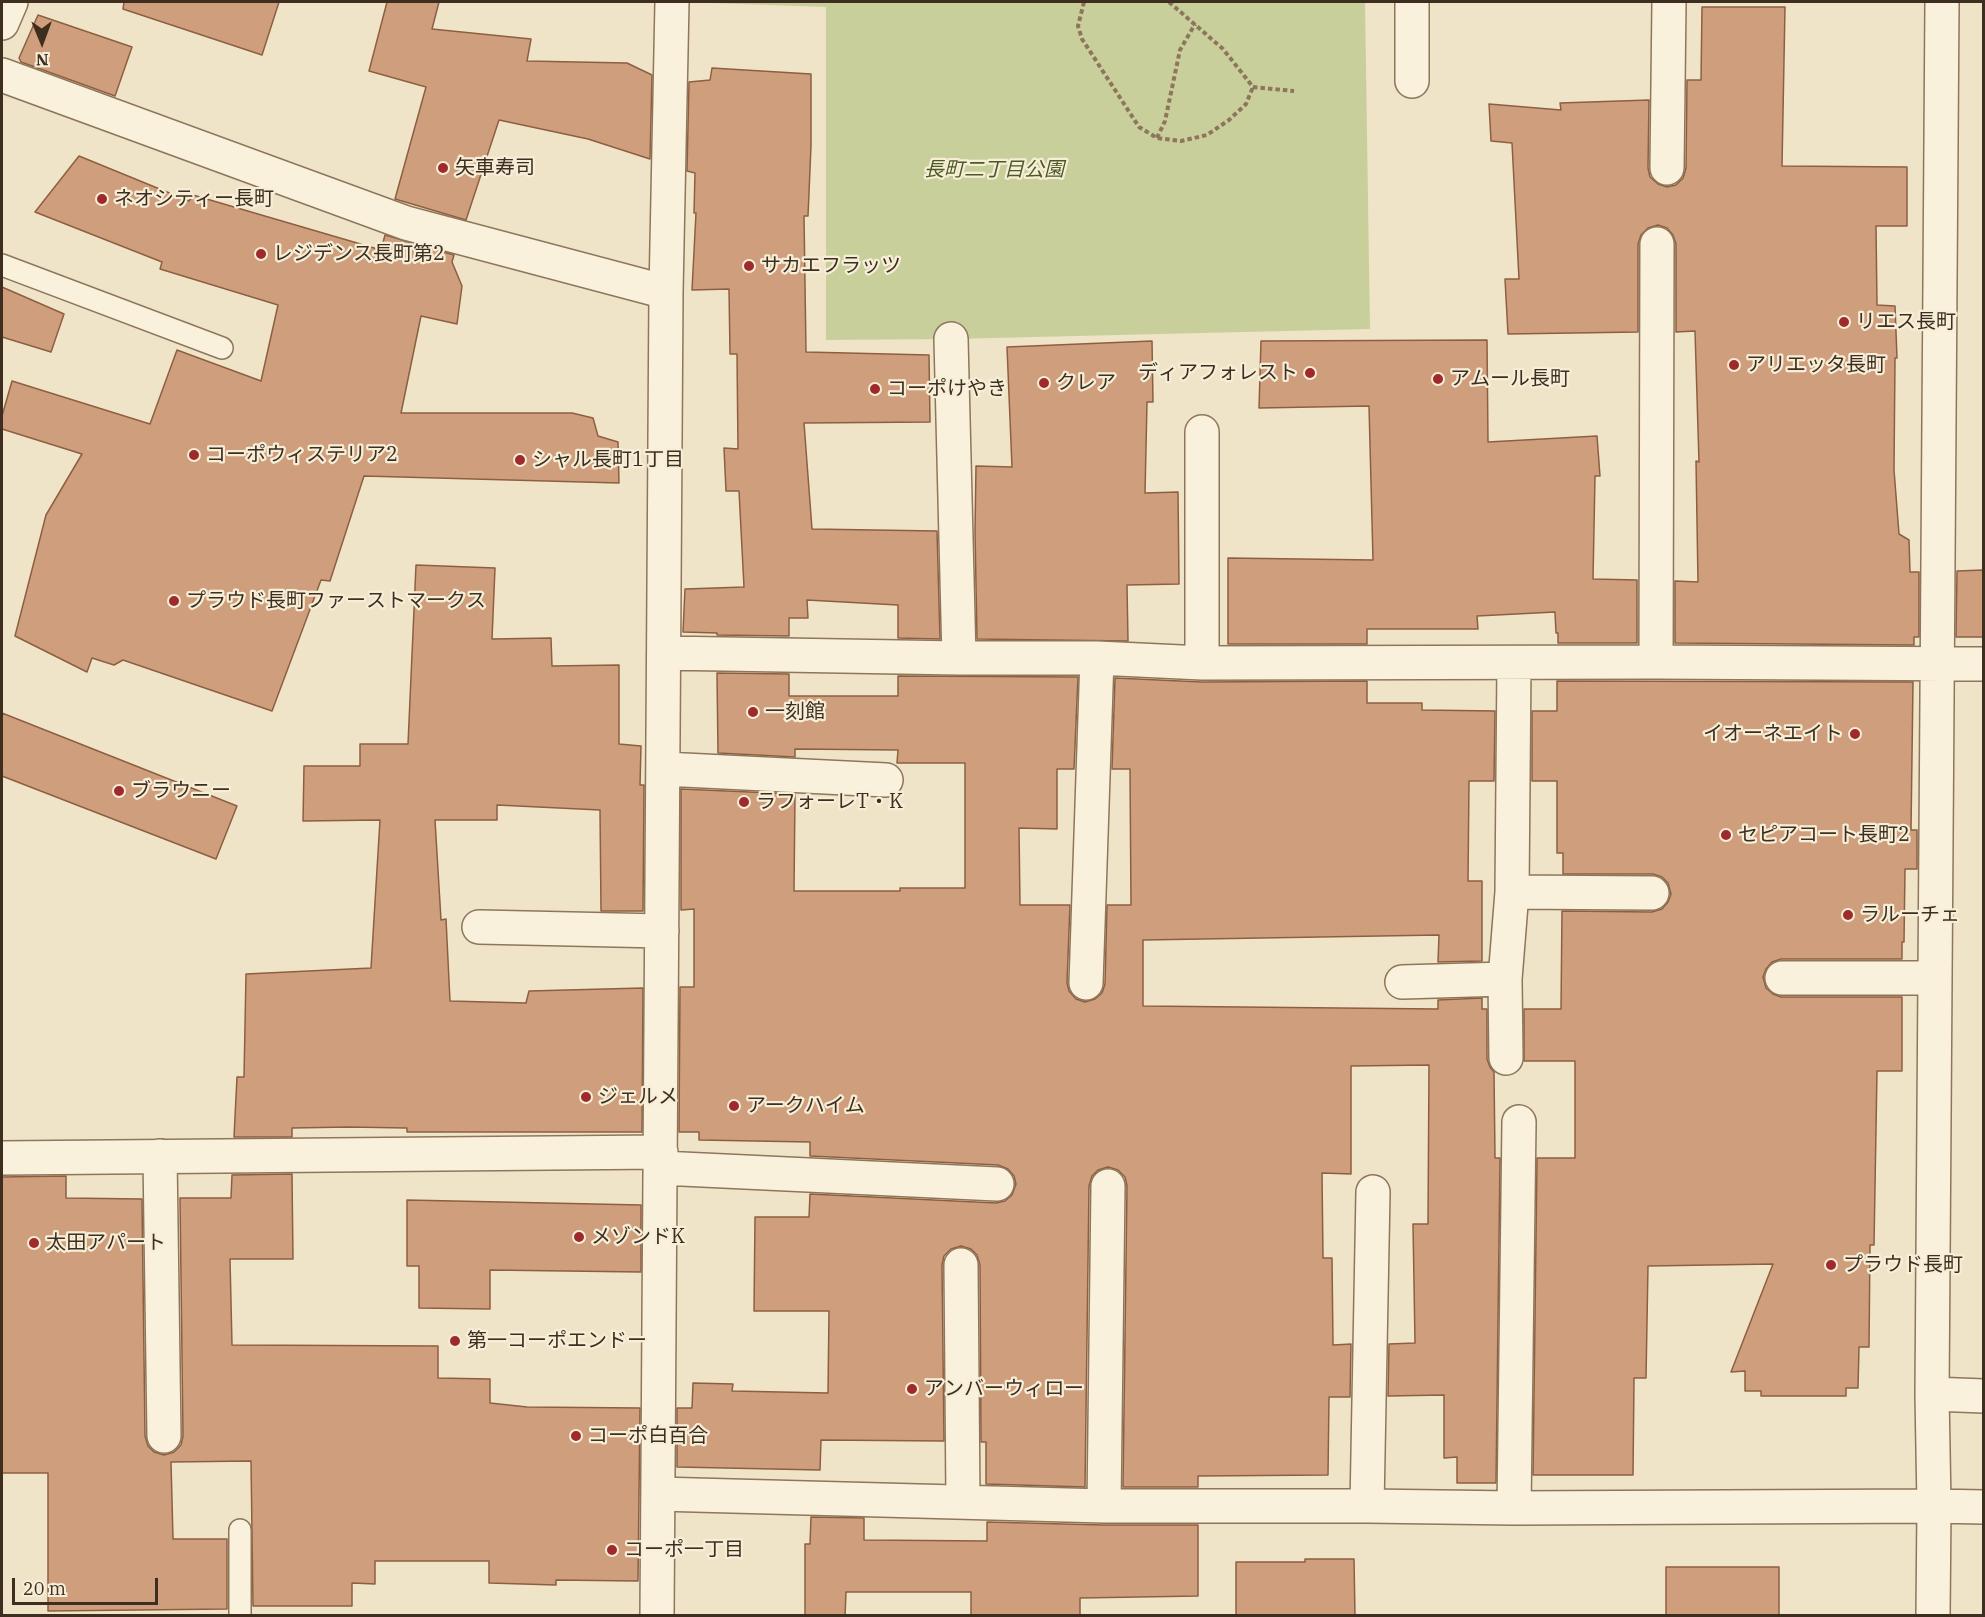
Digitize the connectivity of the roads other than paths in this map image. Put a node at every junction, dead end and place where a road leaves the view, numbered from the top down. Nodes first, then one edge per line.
1 (10, 2) edge
2 (672, 2) edge
3 (1412, 2) edge
4 (1669, 2) edge
5 (1942, 2) edge
6 (2, 23) edge
7 (2, 75) edge
8 (1412, 81) dead end
9 (1667, 168) dead end
10 (1657, 244) dead end
11 (2, 265) edge
12 (666, 292) junction
13 (951, 339) dead end
14 (222, 348) dead end
15 (1202, 432) dead end
16 (664, 652) junction
17 (959, 658) junction
18 (1097, 658) junction
19 (1656, 662) junction
20 (1202, 663) junction
21 (1514, 663) junction
22 (1938, 664) junction
23 (1983, 664) edge
24 (664, 769) junction
25 (886, 780) dead end
26 (1512, 892) junction
27 (1652, 892) dead end
28 (479, 927) dead end
29 (662, 931) junction
30 (1782, 978) dead end
31 (1935, 978) junction
32 (1505, 979) junction
33 (1086, 982) dead end
34 (1402, 982) dead end
35 (1506, 1059) dead end
36 (1519, 1122) dead end
37 (160, 1156) junction
38 (2, 1158) edge
39 (661, 1160) junction
40 (997, 1184) dead end
41 (1108, 1186) dead end
42 (1373, 1192) dead end
43 (961, 1265) dead end
44 (1932, 1394) junction
45 (1983, 1396) edge
46 (164, 1436) dead end
47 (658, 1494) junction
48 (963, 1502) junction
49 (1104, 1506) junction
50 (1367, 1506) junction
51 (1935, 1506) junction
52 (1983, 1507) edge
53 (1514, 1508) junction
54 (240, 1530) dead end
55 (240, 1616) edge
56 (657, 1616) edge
57 (1933, 1616) edge

1 - 6 street
2 - 12 street
3 - 8 street
4 - 9 street
5 - 22 street
7 - 12 street
10 - 19 street
11 - 14 lane
12 - 16 street
13 - 17 street
15 - 20 street
16 - 17 street
16 - 24 street
17 - 18 street
18 - 20 street
18 - 33 street
19 - 21 street
19 - 22 street
20 - 21 street
21 - 26 street
22 - 23 street
22 - 31 street
24 - 25 street
24 - 29 street
26 - 27 street
26 - 32 street
28 - 29 street
29 - 39 street
30 - 31 street
31 - 44 street
32 - 34 street
32 - 35 street
36 - 53 street
37 - 38 street
37 - 39 street
37 - 46 street
39 - 40 street
39 - 47 street
41 - 49 street
42 - 50 street
43 - 48 street
44 - 45 street
44 - 51 street
47 - 48 street
47 - 56 street
48 - 49 street
49 - 50 street
50 - 53 street
51 - 52 street
51 - 53 street
51 - 57 street
54 - 55 lane

